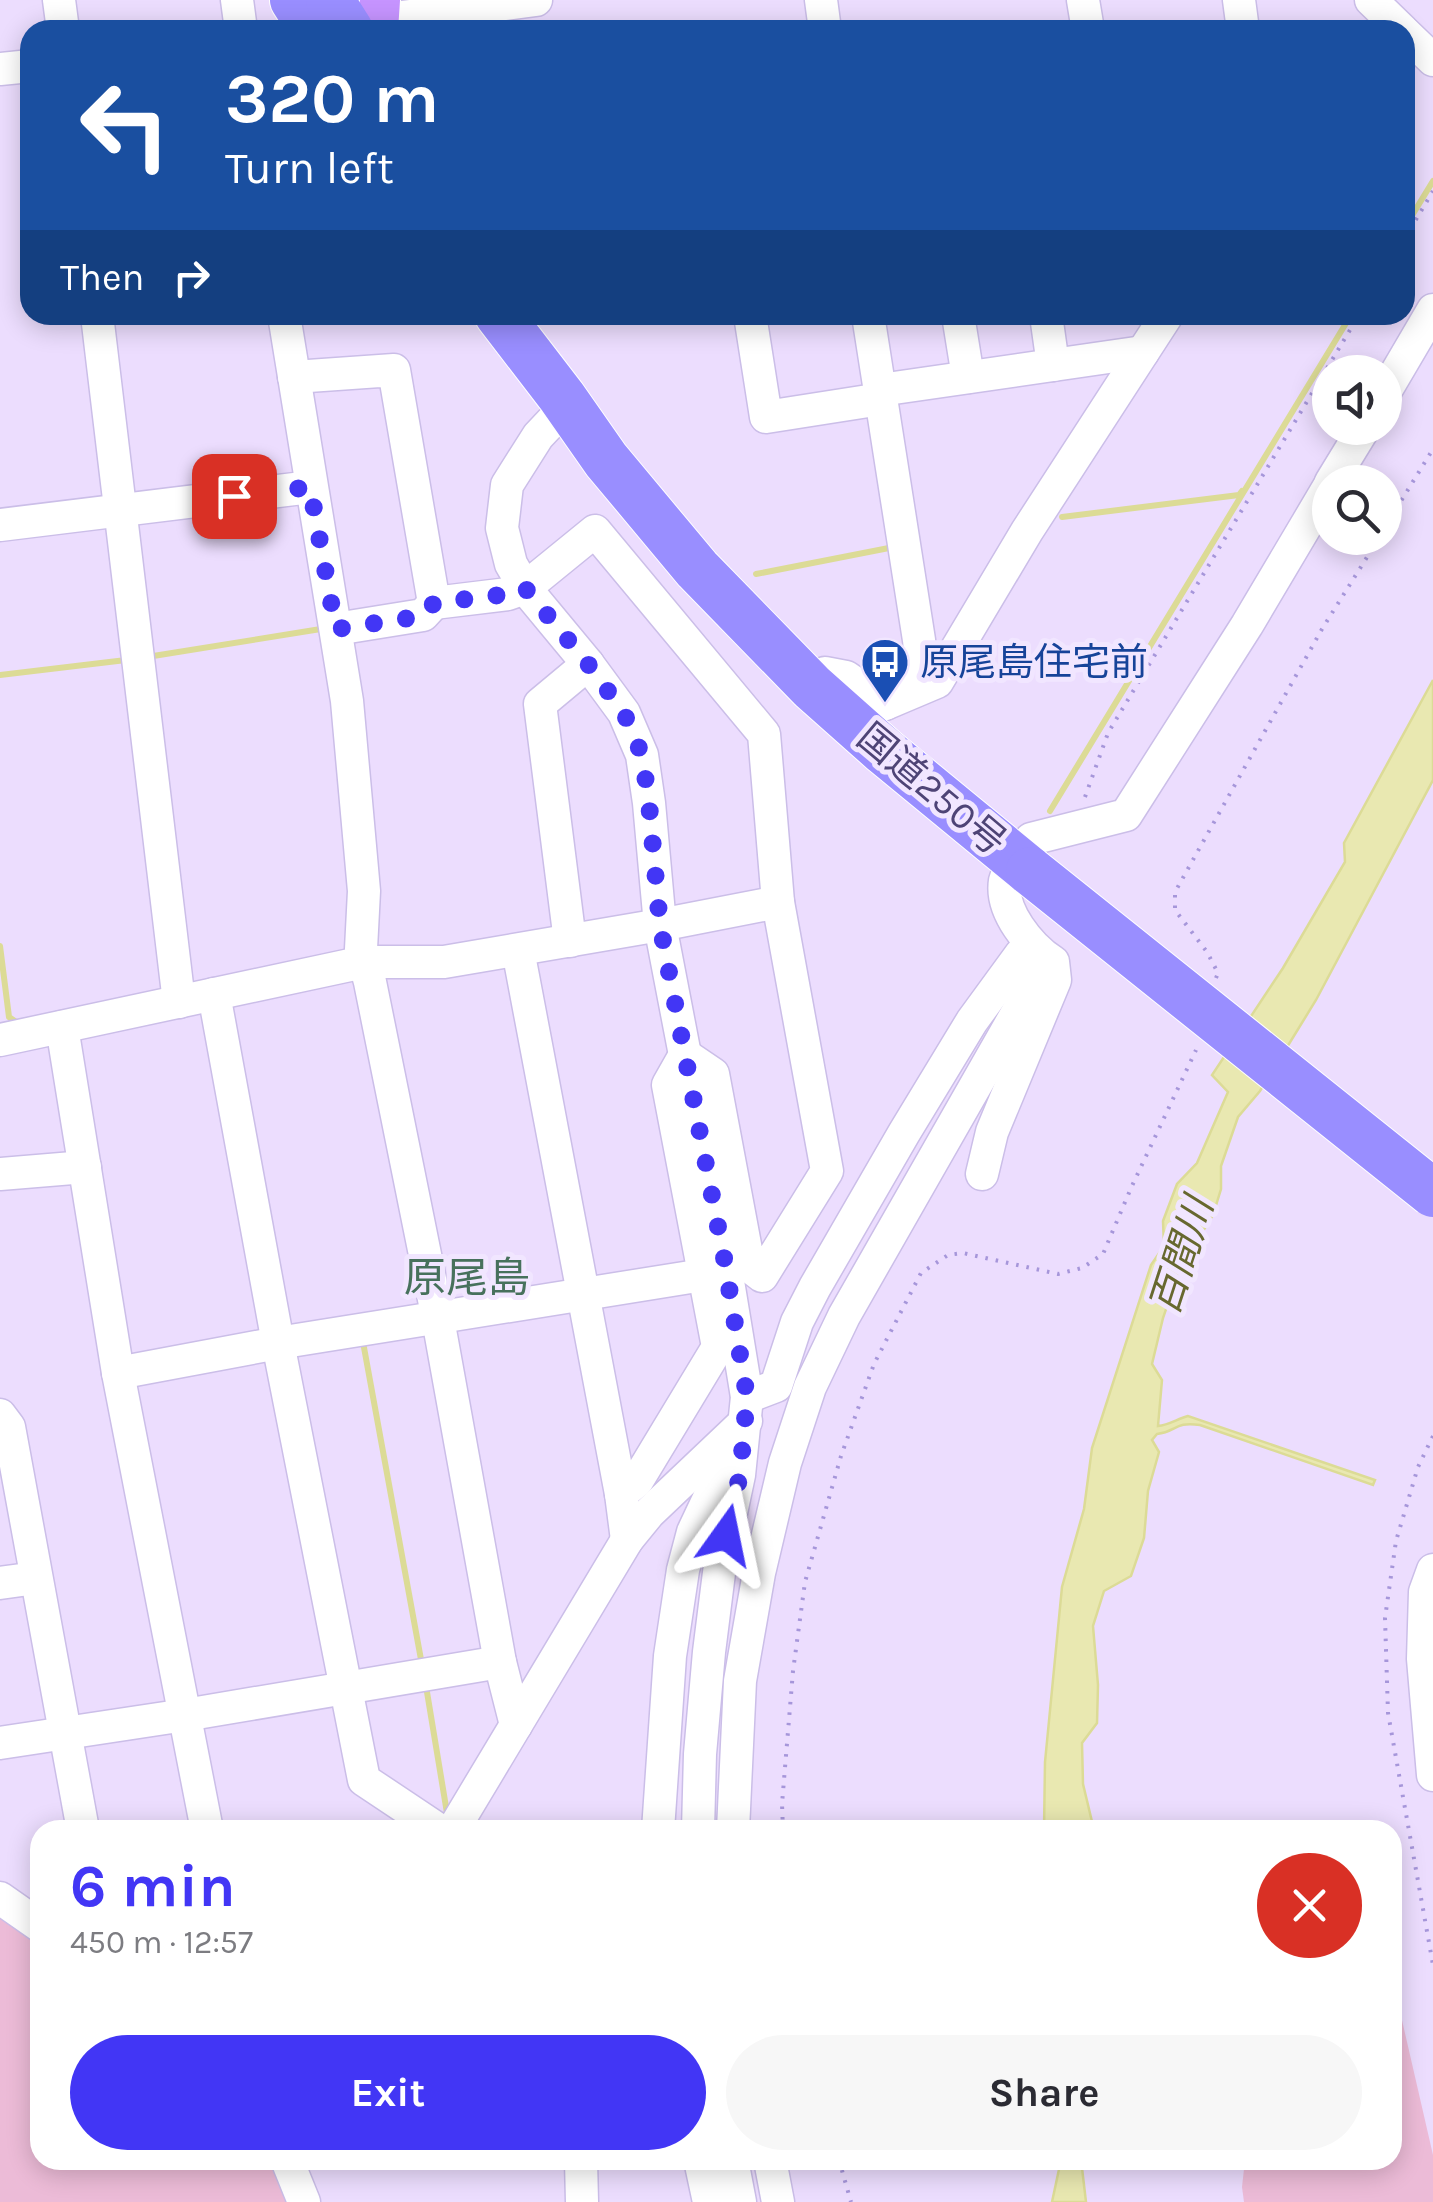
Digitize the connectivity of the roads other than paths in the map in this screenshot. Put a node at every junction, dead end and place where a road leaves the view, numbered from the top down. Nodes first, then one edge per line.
1 (294, 0) edge
2 (536, 0) edge
3 (1371, 0) edge
4 (352, 18) edge
5 (1391, 20) edge
6 (1433, 310) edge
7 (97, 325) edge
8 (286, 325) edge
9 (507, 325) edge
10 (545, 325) edge
11 (752, 325) edge
12 (870, 325) edge
13 (960, 325) edge
14 (1047, 325) edge
15 (1161, 325) edge
16 (1143, 352) junction
17 (1402, 363) edge
18 (1053, 365) junction
19 (294, 377) junction
20 (968, 377) junction
21 (880, 394) junction
22 (562, 398) junction
23 (310, 487) junction
24 (120, 510) junction
25 (1312, 516) edge
26 (0, 525) edge
27 (525, 588) junction
28 (434, 603) junction
29 (336, 629) junction
30 (588, 664) junction
31 (825, 673) junction
32 (885, 704) junction
33 (1027, 859) junction
34 (778, 902) junction
35 (660, 925) junction
36 (570, 941) junction
37 (518, 950) junction
38 (1040, 954) junction
39 (364, 962) junction
40 (214, 994) junction
41 (179, 1002) junction
42 (62, 1027) junction
43 (0, 1032) edge
44 (0, 1040) edge
45 (685, 1055) junction
46 (85, 1167) junction
47 (0, 1174) edge
48 (982, 1174) dead end
49 (1433, 1176) edge
50 (1433, 1194) edge
51 (704, 1275) junction
52 (582, 1295) junction
53 (438, 1319) junction
54 (278, 1344) junction
55 (118, 1372) junction
56 (747, 1409) junction
57 (0, 1416) edge
58 (10, 1488) edge
59 (621, 1494) junction
60 (626, 1540) junction
61 (1433, 1570) edge
62 (36, 1578) junction
63 (0, 1583) edge
64 (500, 1662) junction
65 (344, 1688) junction
66 (186, 1715) junction
67 (516, 1725) junction
68 (64, 1732) junction
69 (0, 1744) edge
70 (1433, 1775) edge
71 (81, 1820) edge
72 (205, 1820) edge
73 (424, 1820) edge
74 (459, 1820) edge
75 (659, 1820) edge
76 (698, 1820) edge
77 (733, 1820) edge
78 (0, 1898) edge
79 (30, 1919) edge
80 (291, 2170) edge
81 (581, 2170) edge
82 (702, 2170) edge
83 (734, 2170) edge
84 (772, 2170) edge
85 (304, 2202) edge
86 (582, 2202) edge
87 (709, 2202) edge
88 (740, 2202) edge
89 (778, 2202) edge

1 - 4 highway
2 - 4 street
3 - 5 street
6 - 17 street
7 - 24 street
8 - 19 street
9 - 22 highway, 国道250号
10 - 31 highway, 国道250号
11 - 21 street
12 - 21 street
13 - 20 street
14 - 18 street
15 - 16 street
16 - 18 street
16 - 32 street
18 - 20 street
19 - 23 street
19 - 28 street
20 - 21 street
21 - 32 street
22 - 27 street
22 - 33 highway, 国道250号
23 - 24 street
23 - 29 street
24 - 26 street
24 - 41 street
25 - 33 street
27 - 28 street
27 - 30 street
27 - 34 street
28 - 29 street
29 - 39 street
30 - 35 street
30 - 36 street
31 - 32 street
31 - 33 highway, 国道250号
33 - 38 street
33 - 49 highway, 国道250号
33 - 50 highway, 国道250号, bridge
34 - 35 street
34 - 45 street
35 - 36 street
35 - 45 street
36 - 37 street
37 - 39 street
37 - 52 street
38 - 48 street
38 - 56 street
38 - 77 street
39 - 40 street
39 - 53 street
40 - 41 street
40 - 54 street
41 - 42 street
42 - 44 street
42 - 46 street
43 - 44 street
45 - 51 street
45 - 56 street
46 - 47 street
46 - 55 street
51 - 52 street
51 - 59 street
52 - 53 street
52 - 59 street
53 - 54 street
53 - 64 street
54 - 55 street
54 - 65 street
55 - 66 street
56 - 60 street
56 - 75 street
56 - 76 street
57 - 58 street
58 - 62 street
59 - 60 street
60 - 67 street
61 - 70 street
62 - 63 street
62 - 68 street
64 - 65 street
64 - 67 street
65 - 66 street
65 - 73 street
66 - 68 street
66 - 72 street
67 - 74 street
68 - 69 street
68 - 71 street
78 - 79 street
80 - 85 street
81 - 86 street
82 - 87 street
83 - 88 street
84 - 89 street

